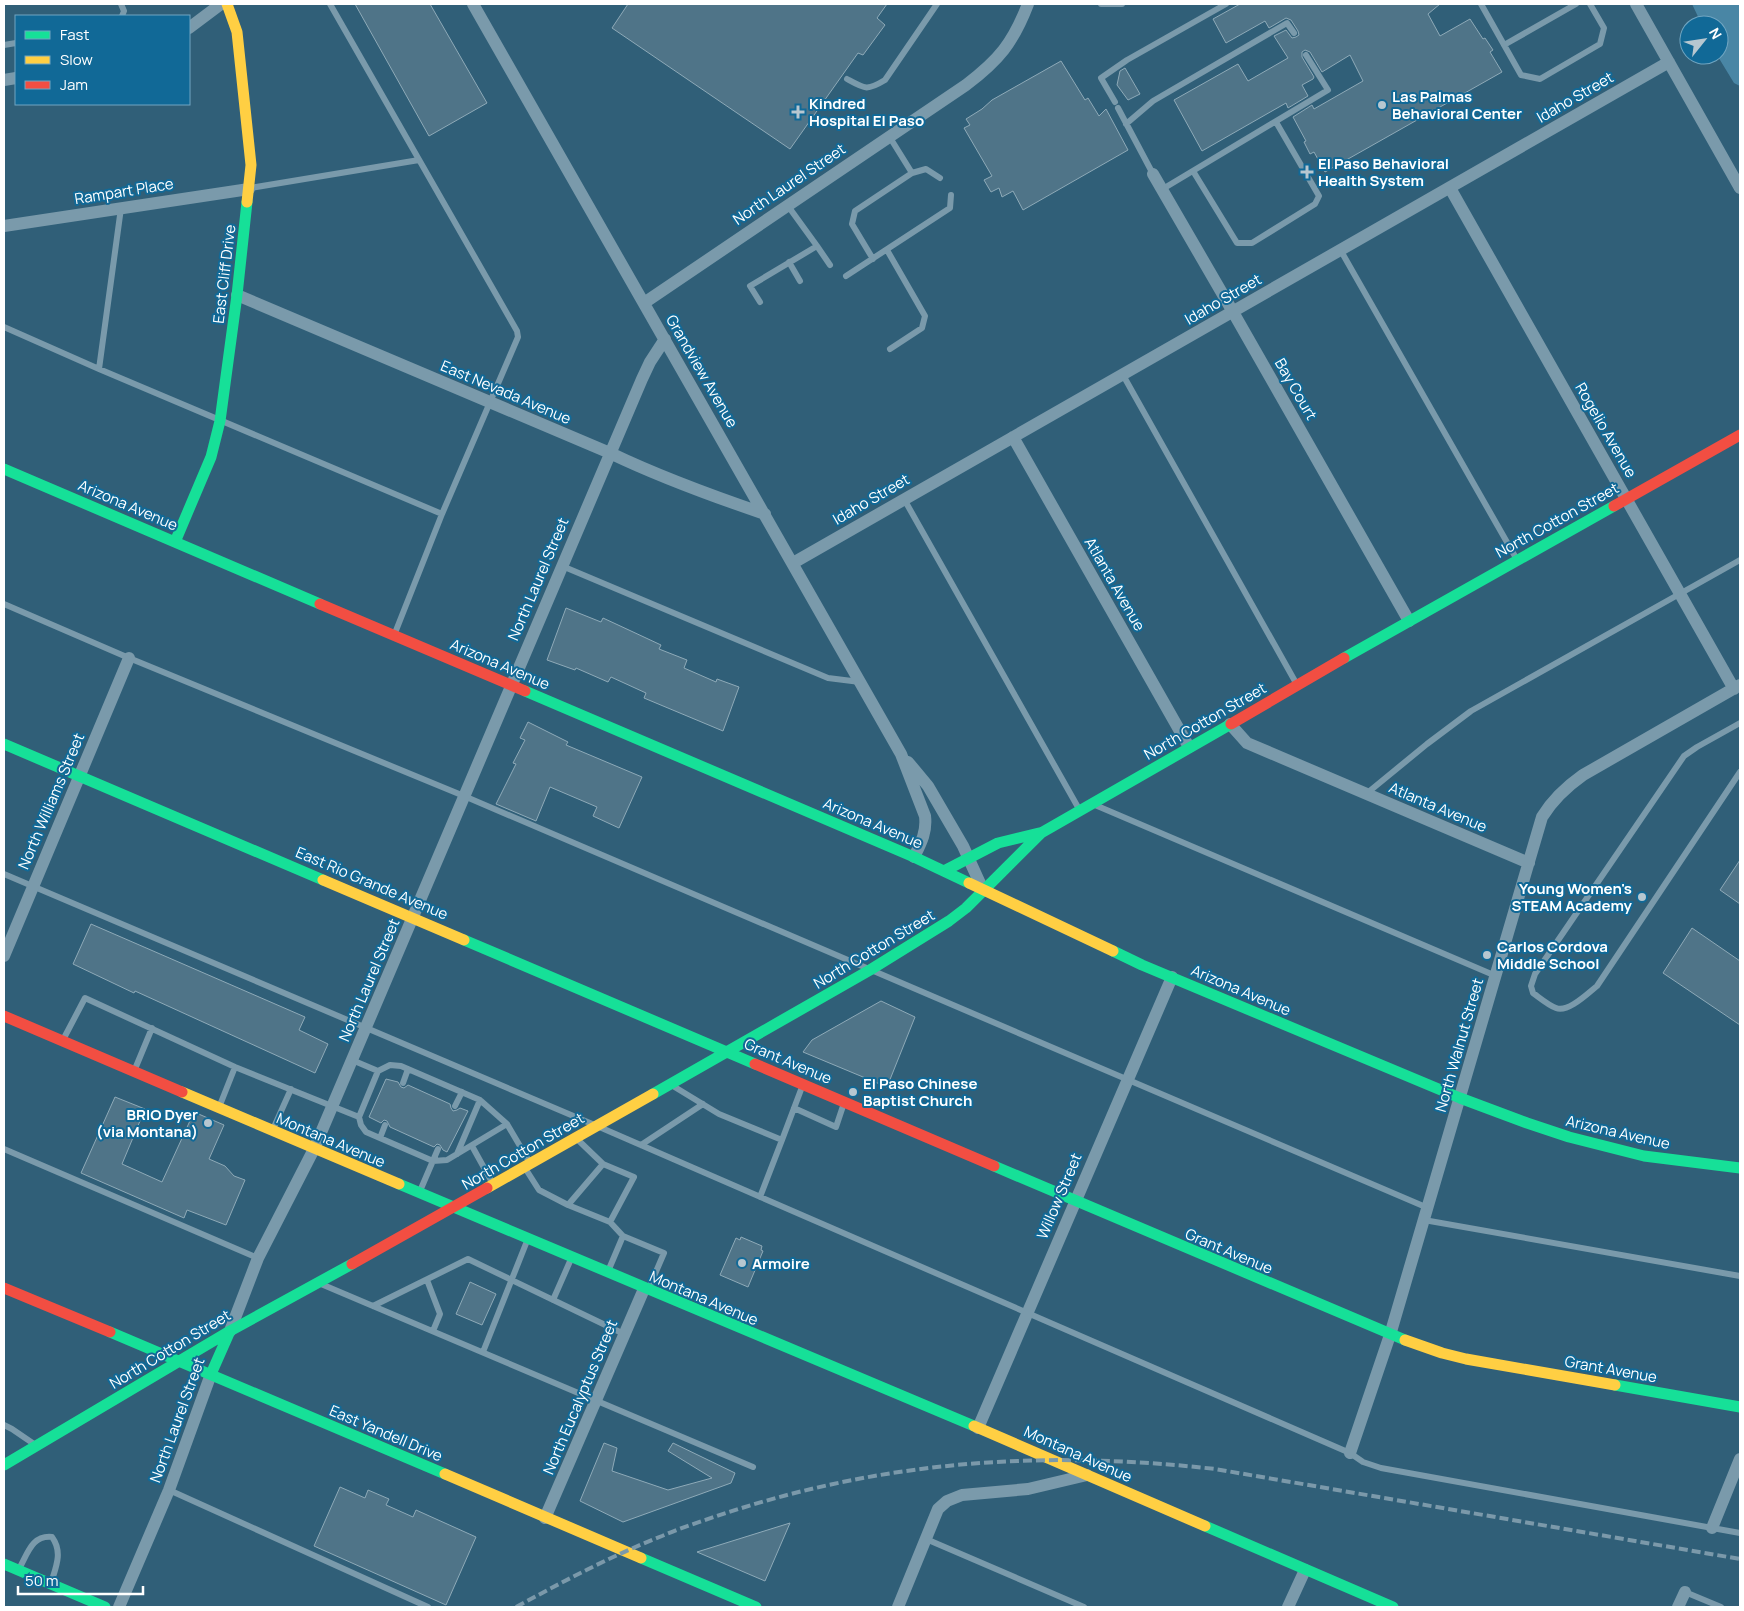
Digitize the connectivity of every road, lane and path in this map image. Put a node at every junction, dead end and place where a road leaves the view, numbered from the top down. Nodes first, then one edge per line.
1 (220, 4) edge
2 (227, 4) edge
3 (330, 4) edge
4 (473, 4) edge
5 (937, 4) edge
6 (1028, 4) edge
7 (1100, 4) edge
8 (1122, 4) edge
9 (1226, 4) edge
10 (1481, 4) edge
11 (1576, 4) edge
12 (1590, 4) edge
13 (1636, 4) edge
14 (190, 27) edge
15 (1294, 33) dead end
16 (1504, 45) junction
17 (1306, 55) dead end
18 (1669, 62) junction
19 (847, 79) dead end
20 (1276, 122) junction
21 (1126, 124) junction
22 (889, 136) junction
23 (419, 160) junction
24 (1192, 171) junction
25 (912, 173) junction
26 (1153, 174) joint
27 (940, 178) dead end
28 (249, 188) junction
29 (1450, 188) junction
30 (1740, 188) edge
31 (1162, 190) junction
32 (951, 195) dead end
33 (787, 204) junction
34 (120, 208) junction
35 (4, 226) edge
36 (817, 246) junction
37 (887, 250) junction
38 (1341, 251) junction
39 (873, 259) junction
40 (789, 262) junction
41 (830, 265) dead end
42 (846, 276) dead end
43 (800, 281) dead end
44 (237, 295) junction
45 (644, 302) junction
46 (760, 302) dead end
47 (1234, 312) junction
48 (4, 327) edge
49 (665, 339) junction
50 (890, 349) dead end
51 (99, 370) junction
52 (1123, 375) junction
53 (489, 402) junction
54 (220, 420) junction
55 (1740, 435) edge
56 (1013, 437) junction
57 (610, 453) junction
58 (4, 469) edge
59 (1626, 498) junction
60 (904, 499) junction
61 (442, 514) junction
62 (765, 514) junction
63 (175, 542) junction
64 (1517, 560) junction
65 (1740, 560) edge
66 (793, 563) junction
67 (562, 566) junction
68 (1680, 594) junction
69 (4, 604) edge
70 (1409, 621) junction
71 (394, 635) junction
72 (129, 658) junction
73 (861, 682) junction
74 (1298, 685) junction
75 (511, 686) junction
76 (1737, 687) edge
77 (1740, 723) edge
78 (1230, 724) junction
79 (4, 744) edge
80 (1189, 747) junction
81 (901, 754) junction
82 (1740, 772) edge
83 (79, 776) junction
84 (1366, 794) junction
85 (464, 796) junction
86 (1091, 803) junction
87 (1080, 810) junction
88 (1041, 833) junction
89 (914, 857) junction
90 (968, 859) junction
91 (1529, 863) junction
92 (944, 872) junction
93 (4, 874) edge
94 (33, 887) junction
95 (983, 890) junction
96 (413, 917) junction
97 (4, 956) edge
98 (870, 970) junction
99 (1496, 976) junction
100 (1172, 977) junction
101 (4, 1016) edge
102 (152, 1028) junction
103 (366, 1028) junction
104 (62, 1041) junction
105 (728, 1051) junction
106 (352, 1060) junction
107 (235, 1067) junction
108 (408, 1069) junction
109 (378, 1071) junction
110 (134, 1072) junction
111 (1126, 1080) junction
112 (403, 1083) dead end
113 (670, 1084) junction
114 (804, 1084) junction
115 (291, 1089) junction
116 (462, 1092) junction
117 (1460, 1098) junction
118 (480, 1100) junction
119 (845, 1102) junction
120 (703, 1104) junction
121 (332, 1106) junction
122 (455, 1106) dead end
123 (219, 1108) junction
124 (794, 1108) junction
125 (360, 1117) junction
126 (508, 1124) junction
127 (386, 1125) dead end
128 (597, 1126) junction
129 (272, 1131) junction
130 (380, 1138) junction
131 (576, 1138) junction
132 (782, 1140) junction
133 (641, 1145) junction
134 (472, 1146) junction
135 (4, 1149) edge
136 (314, 1149) junction
137 (438, 1149) dead end
138 (457, 1154) junction
139 (433, 1161) junction
140 (603, 1164) junction
141 (528, 1166) junction
142 (1740, 1168) edge
143 (494, 1185) junction
144 (420, 1194) junction
145 (760, 1197) junction
146 (1075, 1202) junction
147 (568, 1205) junction
148 (453, 1208) junction
149 (1426, 1214) junction
150 (610, 1222) junction
151 (623, 1236) junction
152 (528, 1240) junction
153 (258, 1258) junction
154 (571, 1258) junction
155 (607, 1273) junction
156 (1740, 1276) edge
157 (427, 1280) junction
158 (512, 1280) junction
159 (317, 1283) junction
160 (4, 1288) edge
161 (646, 1289) junction
162 (553, 1300) junction
163 (373, 1306) junction
164 (1027, 1312) junction
165 (230, 1330) junction
166 (433, 1331) junction
167 (624, 1334) junction
168 (1390, 1335) junction
169 (483, 1352) junction
170 (180, 1360) junction
171 (211, 1374) junction
172 (596, 1400) junction
173 (1740, 1407) edge
174 (4, 1425) edge
175 (978, 1428) junction
176 (37, 1446) junction
177 (1350, 1453) junction
178 (1740, 1460) edge
179 (4, 1465) edge
180 (753, 1467) dead end
181 (1087, 1475) junction
182 (169, 1490) junction
183 (545, 1518) junction
184 (1712, 1528) junction
185 (1740, 1533) edge
186 (926, 1539) junction
187 (4, 1564) edge
188 (18, 1570) junction
189 (1305, 1570) junction
190 (51, 1584) junction
191 (1685, 1592) joint
192 (105, 1607) edge
193 (119, 1607) edge
194 (428, 1607) edge
195 (756, 1607) edge
196 (898, 1607) edge
197 (1084, 1607) edge
198 (1288, 1607) edge
199 (1393, 1607) edge
200 (1678, 1607) edge
201 (1721, 1607) edge

1 - 14 street
2 - 28 main road, East Cliff Drive
3 - 23 lane
4 - 45 street, Grandview Avenue
5 - 19 lane
6 - 22 street, North Laurel Street
7 - 8 lane
9 - 21 lane
10 - 16 lane
11 - 16 lane
12 - 16 lane
13 - 18 street
15 - 21 lane
17 - 20 lane
18 - 29 street, Idaho Street
18 - 30 street
20 - 24 lane
20 - 24 lane
21 - 26 lane
22 - 25 lane
22 - 33 street, North Laurel Street
23 - 28 lane
23 - 53 lane
24 - 31 lane
25 - 27 lane
25 - 39 lane
26 - 31 street, Bay Court
28 - 34 street, Rampart Place
28 - 44 main road, East Cliff Drive
29 - 38 street, Idaho Street
29 - 59 street, Rogelio Avenue
31 - 47 street, Bay Court
32 - 37 lane
33 - 36 lane
33 - 45 street, North Laurel Street
34 - 35 street, Rampart Place
34 - 51 lane
36 - 40 lane
36 - 41 lane
37 - 39 lane
37 - 50 lane
38 - 47 street, Idaho Street
38 - 64 lane
39 - 42 lane
40 - 43 lane
40 - 46 lane
44 - 53 street, East Nevada Avenue
44 - 54 main road, East Cliff Drive
45 - 49 street, Grandview Avenue
47 - 52 street, Idaho Street
47 - 70 street, Bay Court
48 - 51 lane
49 - 57 street, North Laurel Street
49 - 62 street, Grandview Avenue
51 - 54 lane
52 - 56 street, Idaho Street
52 - 74 lane
53 - 57 street, East Nevada Avenue
53 - 61 lane
54 - 61 lane
54 - 63 main road, East Cliff Drive
55 - 59 main road, North Cotton Street
56 - 60 street, Idaho Street
56 - 80 street, Atlanta Avenue
57 - 62 street, East Nevada Avenue
57 - 67 street, North Laurel Street
58 - 63 main road, Arizona Avenue
59 - 64 main road, North Cotton Street
59 - 68 street, Rogelio Avenue
60 - 66 street, Idaho Street
60 - 87 lane
61 - 71 lane
62 - 66 street, Grandview Avenue
63 - 71 main road, Arizona Avenue
64 - 70 main road, North Cotton Street
65 - 68 lane
66 - 73 street, Grandview Avenue
67 - 73 lane
67 - 75 street, North Laurel Street
68 - 76 street, Rogelio Avenue
68 - 84 lane
69 - 72 lane
70 - 74 main road, North Cotton Street
71 - 75 main road, Arizona Avenue
72 - 83 street, North Williams Street
72 - 85 lane
73 - 81 street, Grandview Avenue
74 - 78 main road, North Cotton Street
75 - 85 street, North Laurel Street
75 - 89 main road, Arizona Avenue
76 - 91 street, North Walnut Street
77 - 82 lane
78 - 80 main road, North Cotton Street
78 - 84 street, Atlanta Avenue
79 - 83 main road, East Rio Grande Avenue
80 - 86 main road, North Cotton Street
81 - 89 street, Grandview Avenue
81 - 90 street, Grandview Avenue
83 - 94 street, North Williams Street
83 - 96 main road, East Rio Grande Avenue
84 - 91 street, Atlanta Avenue
85 - 96 street, North Laurel Street
85 - 98 lane
86 - 87 main road, North Cotton Street
86 - 99 lane
87 - 88 main road, North Cotton Street
88 - 90 main road
88 - 95 main road, North Cotton Street
89 - 92 main road, Arizona Avenue
90 - 92 main road
90 - 95 street, Grandview Avenue
91 - 99 street, North Walnut Street
92 - 95 main road, Arizona Avenue
93 - 94 lane
94 - 97 street, North Williams Street
94 - 103 lane
95 - 98 main road, North Cotton Street
95 - 100 main road, Arizona Avenue
96 - 103 street, North Laurel Street
96 - 105 main road, East Rio Grande Avenue
98 - 105 main road, North Cotton Street
98 - 111 lane
99 - 117 street, North Walnut Street
100 - 111 street, Willow Street
100 - 117 main road, Arizona Avenue
101 - 104 main road, Montana Avenue
102 - 104 lane
102 - 107 lane
102 - 110 lane
103 - 106 street, North Laurel Street
103 - 128 lane
104 - 110 main road, Montana Avenue
105 - 113 main road, North Cotton Street
105 - 114 main road, Grant Avenue
106 - 109 lane
106 - 121 street, North Laurel Street
107 - 115 lane
107 - 123 lane
108 - 109 lane
108 - 112 lane
108 - 116 lane
109 - 125 lane
110 - 123 main road, Montana Avenue
111 - 146 street, Willow Street
111 - 149 lane
113 - 120 lane
113 - 128 main road, North Cotton Street
114 - 119 main road, Grant Avenue
114 - 124 lane
115 - 121 lane
115 - 129 lane
116 - 118 lane
116 - 122 lane
117 - 142 main road, Arizona Avenue
117 - 149 street, North Walnut Street
118 - 126 lane
118 - 138 lane
119 - 124 lane
119 - 146 main road, Grant Avenue
120 - 132 lane
120 - 133 lane
121 - 125 lane
121 - 136 street, North Laurel Street
123 - 129 main road, Montana Avenue
124 - 132 lane
125 - 130 lane
126 - 134 lane
126 - 141 lane
127 - 130 lane
128 - 131 main road, North Cotton Street
128 - 133 lane
129 - 136 main road, Montana Avenue
130 - 139 lane
131 - 140 lane
131 - 141 main road, North Cotton Street
132 - 145 lane
133 - 145 lane
134 - 138 lane
134 - 143 lane
135 - 153 lane
136 - 144 main road, Montana Avenue
136 - 153 street, North Laurel Street
137 - 139 lane
138 - 139 lane
139 - 144 lane
140 - 147 lane
140 - 150 lane
141 - 143 main road, North Cotton Street
141 - 147 lane
143 - 148 main road, North Cotton Street
144 - 148 main road, Montana Avenue
145 - 164 lane
146 - 164 street, Willow Street
146 - 168 main road, Grant Avenue
147 - 150 lane
148 - 152 main road, Montana Avenue
148 - 159 main road, North Cotton Street
149 - 156 lane
149 - 168 street, North Walnut Street
150 - 151 lane
151 - 155 lane
151 - 161 lane
152 - 154 main road, Montana Avenue
152 - 158 lane
153 - 165 street, North Laurel Street
154 - 155 main road, Montana Avenue
154 - 162 lane
155 - 161 main road, Montana Avenue
157 - 158 lane
157 - 163 lane
157 - 166 lane
158 - 162 lane
158 - 169 lane
159 - 163 lane
159 - 165 main road, North Cotton Street
160 - 170 main road, East Yandell Drive
161 - 167 street, North Eucalyptus Street
161 - 175 main road, Montana Avenue
162 - 167 lane
163 - 166 lane
164 - 175 street, Willow Street
164 - 177 lane
165 - 170 main road, North Cotton Street
165 - 171 main road, North Laurel Street
166 - 169 lane
167 - 172 street, North Eucalyptus Street
168 - 173 main road, Grant Avenue
168 - 177 street, North Walnut Street
169 - 172 lane
170 - 171 main road, East Yandell Drive
170 - 176 main road, North Cotton Street
171 - 182 street, North Laurel Street
171 - 183 main road, East Yandell Drive
172 - 180 lane
172 - 183 street, North Eucalyptus Street
174 - 176 lane
175 - 181 main road, Montana Avenue
176 - 179 main road, North Cotton Street
177 - 184 lane
178 - 184 street
181 - 186 street
181 - 189 main road, Montana Avenue
182 - 193 street, North Laurel Street
182 - 194 lane
183 - 195 main road, East Yandell Drive
184 - 185 lane
186 - 196 street
186 - 197 lane
187 - 188 main road
188 - 190 main road
188 - 190 lane
189 - 198 street
189 - 199 main road, Montana Avenue
190 - 192 main road
191 - 200 street
191 - 201 lane

